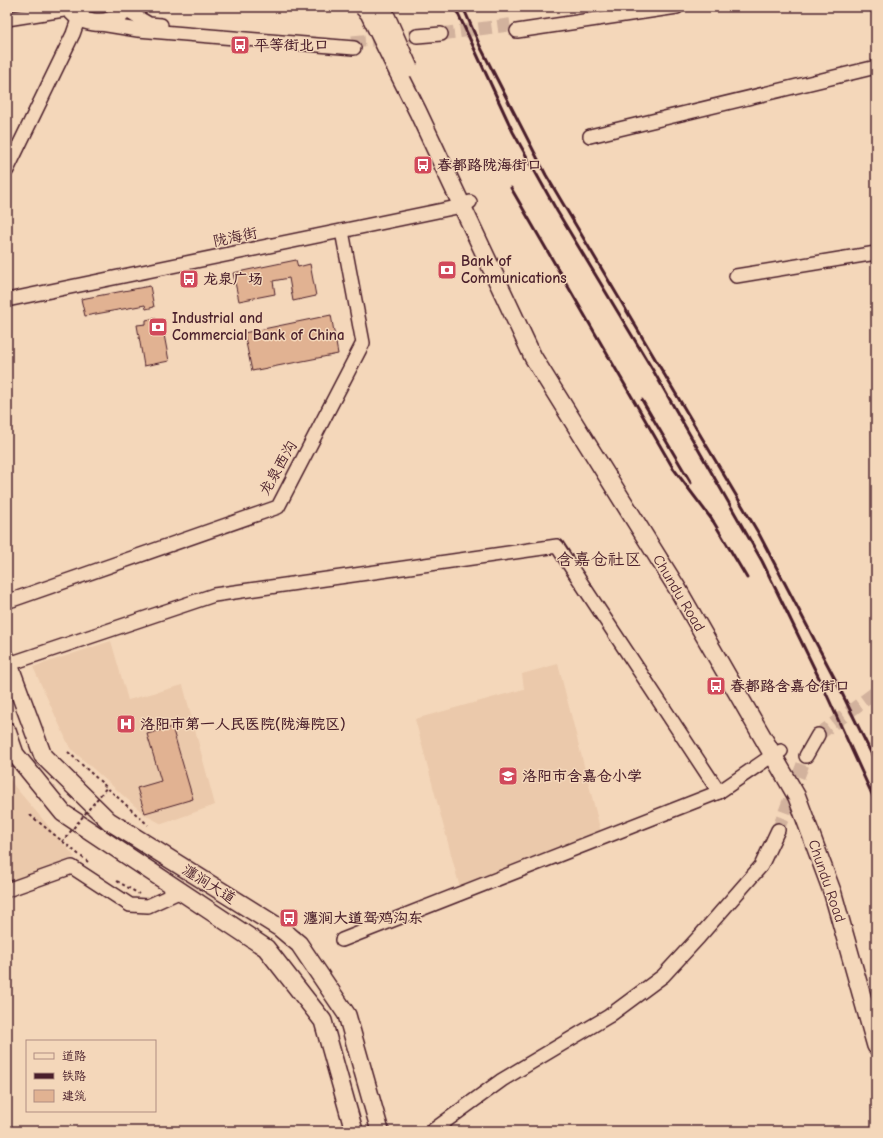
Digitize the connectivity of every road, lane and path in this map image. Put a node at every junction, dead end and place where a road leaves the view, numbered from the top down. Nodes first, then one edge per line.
1 (363, 7) edge
2 (382, 7) edge
3 (622, 7) edge
4 (678, 7) edge
5 (125, 9) edge
6 (77, 14) edge
7 (7, 19) edge
8 (442, 37) tunnel mouth
9 (417, 40) tunnel mouth
10 (876, 67) edge
11 (403, 70) junction
12 (590, 136) dead end
13 (7, 170) edge
14 (466, 204) junction
15 (342, 231) junction
16 (876, 253) edge
17 (736, 276) dead end
18 (7, 300) edge
19 (12, 600) dead end
20 (8, 662) edge
21 (7, 732) edge
22 (818, 735) tunnel mouth
23 (68, 752) dead end
24 (777, 753) junction
25 (806, 756) tunnel mouth
26 (107, 787) junction
27 (719, 792) junction
28 (30, 816) dead end
29 (148, 825) dead end
30 (778, 830) tunnel mouth
31 (62, 842) junction
32 (92, 866) dead end
33 (111, 878) dead end
34 (7, 890) edge
35 (180, 891) junction
36 (145, 897) dead end
37 (342, 940) dead end
38 (876, 1010) edge
39 (876, 1046) edge
40 (354, 1131) edge
41 (380, 1131) edge
42 (432, 1131) edge

1 - 11 main road, bridge
2 - 11 main road, bridge
3 - 4 street
5 - 6 main road
5 - 6 street
6 - 7 street
6 - 13 street
8 - 9 street
10 - 12 street
11 - 14 main road, Chundu Road
14 - 15 street, 陇海街
14 - 24 main road, Chundu Road
15 - 18 street, 陇海街
15 - 19 street, 龙泉西沟
16 - 17 street
20 - 27 street
20 - 41 main road, 瀍涧大道
21 - 35 main road, 瀍涧大道
22 - 25 street
23 - 26 path
24 - 27 street
24 - 38 main road, Chundu Road
24 - 39 main road, Chundu Road
26 - 29 path
26 - 31 path, bridge
27 - 37 street
28 - 31 path
30 - 42 street
31 - 32 path
33 - 36 path
34 - 35 street
35 - 40 main road, 瀍涧大道

